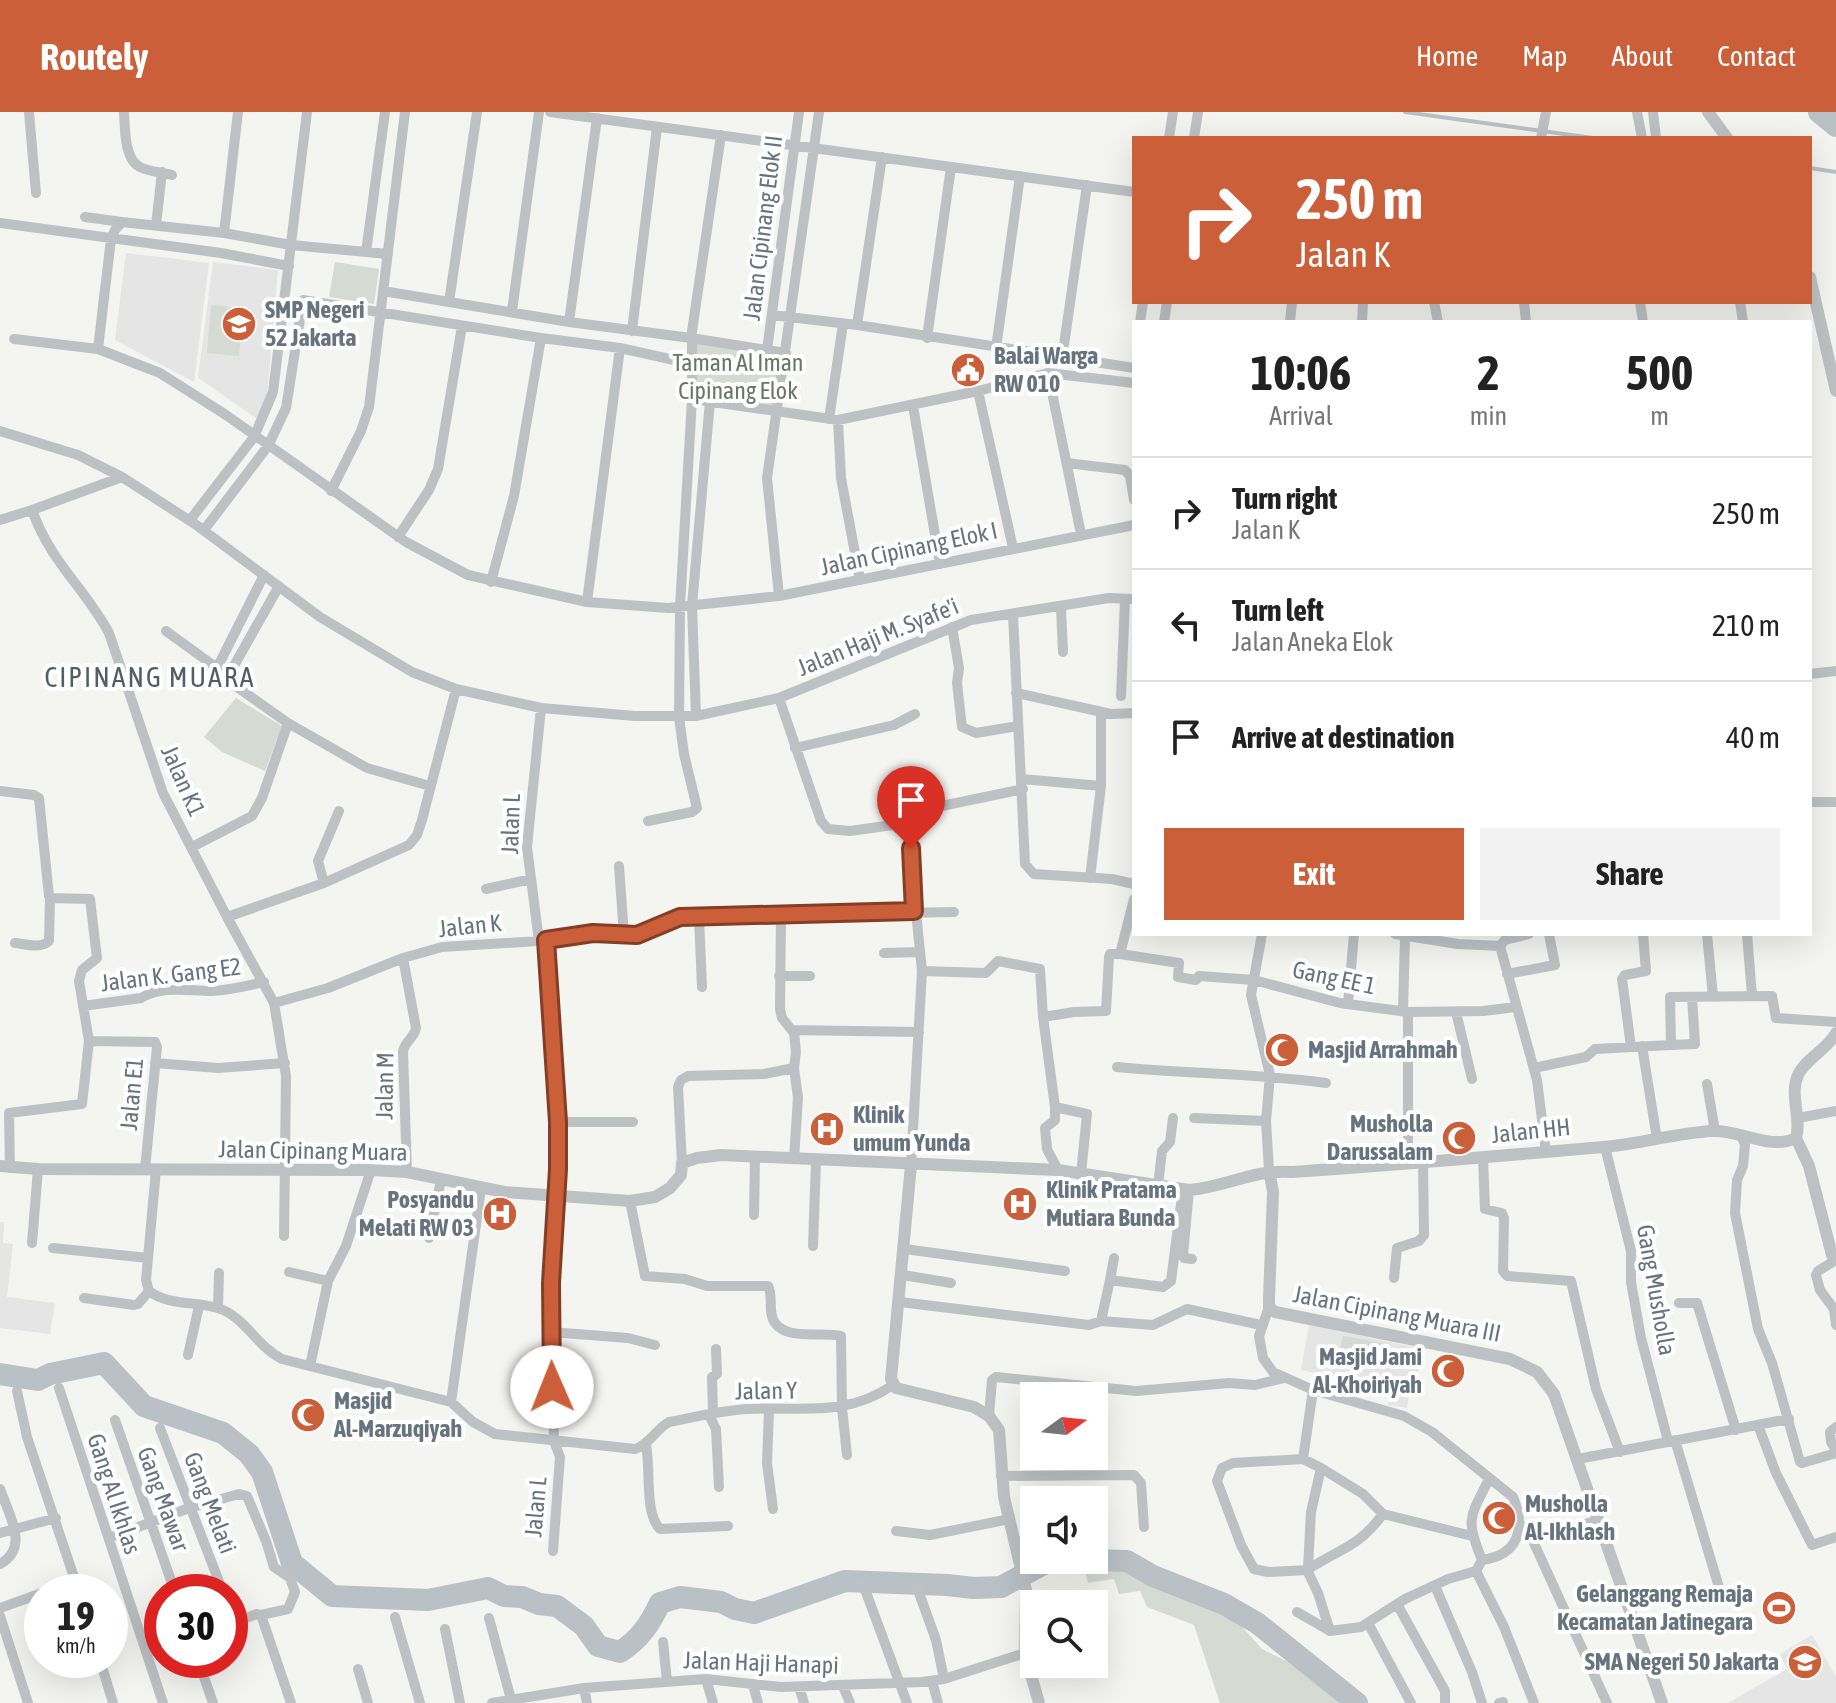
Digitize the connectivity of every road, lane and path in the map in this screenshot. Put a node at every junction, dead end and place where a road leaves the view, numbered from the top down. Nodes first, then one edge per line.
1 (29, 112) edge
2 (124, 112) edge
3 (238, 112) edge
4 (307, 112) edge
5 (385, 112) edge
6 (405, 112) edge
7 (477, 112) edge
8 (539, 112) edge
9 (550, 112) edge
10 (799, 112) edge
11 (819, 112) edge
12 (1173, 112) edge
13 (1198, 112) edge
14 (1546, 112) edge
15 (1637, 112) edge
16 (1653, 112) edge
17 (1708, 112) edge
18 (597, 118) junction
19 (657, 127) junction
20 (1542, 133) edge
21 (721, 135) junction
22 (1169, 136) edge
23 (1194, 136) edge
24 (1642, 136) edge
25 (1656, 136) edge
26 (1726, 136) edge
27 (794, 145) junction
28 (814, 148) junction
29 (882, 157) junction
30 (951, 167) junction
31 (1020, 176) junction
32 (1087, 185) junction
33 (1132, 192) edge
34 (36, 193) dead end
35 (85, 217) dead end
36 (122, 222) junction
37 (0, 223) edge
38 (156, 225) junction
39 (224, 233) junction
40 (111, 239) junction
41 (291, 245) junction
42 (366, 252) junction
43 (388, 254) junction
44 (289, 266) junction
45 (1812, 286) edge
46 (383, 291) junction
47 (285, 296) junction
48 (303, 300) junction
49 (449, 302) junction
50 (512, 311) junction
51 (381, 313) junction
52 (772, 315) junction
53 (791, 318) junction
54 (569, 322) junction
55 (843, 324) junction
56 (857, 325) junction
57 (462, 326) junction
58 (632, 331) junction
59 (541, 338) junction
60 (691, 338) junction
61 (927, 338) junction
62 (14, 339) dead end
63 (620, 348) junction
64 (996, 348) junction
65 (98, 349) junction
66 (767, 350) junction
67 (786, 353) junction
68 (1062, 359) junction
69 (692, 364) junction
70 (1132, 364) edge
71 (1048, 373) junction
72 (1132, 383) edge
73 (978, 391) junction
74 (1836, 391) edge
75 (692, 399) junction
76 (710, 401) junction
77 (913, 406) junction
78 (778, 413) junction
79 (834, 420) junction
80 (0, 431) edge
81 (254, 437) junction
82 (268, 446) junction
83 (1067, 463) junction
84 (122, 477) junction
85 (1132, 488) edge
86 (331, 491) junction
87 (32, 510) junction
88 (0, 520) edge
89 (190, 520) junction
90 (1132, 525) edge
91 (204, 530) junction
92 (1081, 534) junction
93 (398, 537) junction
94 (1013, 548) junction
95 (940, 564) junction
96 (264, 575) junction
97 (860, 580) junction
98 (491, 582) junction
99 (279, 586) junction
100 (779, 596) junction
101 (1130, 599) edge
102 (587, 602) junction
103 (692, 606) junction
104 (680, 607) junction
105 (1061, 608) junction
106 (1013, 615) junction
107 (952, 627) junction
108 (166, 631) dead end
109 (1063, 652) dead end
110 (217, 668) junction
111 (1836, 671) edge
112 (1812, 674) edge
113 (226, 680) junction
114 (456, 689) junction
115 (1016, 693) junction
116 (1121, 696) dead end
117 (779, 698) junction
118 (541, 708) junction
119 (1101, 712) junction
120 (1132, 713) edge
121 (915, 714) dead end
122 (696, 716) junction
123 (679, 717) junction
124 (288, 723) junction
125 (1018, 726) junction
126 (795, 748) junction
127 (1023, 784) junction
128 (430, 786) junction
129 (1101, 786) junction
130 (0, 791) edge
131 (1812, 802) edge
132 (1836, 802) edge
133 (339, 811) dead end
134 (648, 821) dead end
135 (907, 823) junction
136 (192, 847) junction
137 (619, 866) dead end
138 (1090, 878) junction
139 (531, 879) junction
140 (324, 883) junction
141 (1132, 884) edge
142 (486, 889) dead end
143 (49, 893) junction
144 (1132, 907) edge
145 (914, 911) junction
146 (954, 912) dead end
147 (781, 916) junction
148 (227, 917) junction
149 (699, 917) junction
150 (624, 935) junction
151 (1262, 936) edge
152 (1354, 936) edge
153 (1400, 936) edge
154 (1518, 936) edge
155 (1549, 936) edge
156 (1643, 936) edge
157 (1707, 936) edge
158 (1747, 936) edge
159 (542, 941) junction
160 (15, 943) dead end
161 (1500, 946) junction
162 (920, 952) junction
163 (884, 953) dead end
164 (1120, 954) junction
165 (403, 958) junction
166 (922, 971) junction
167 (1507, 974) junction
168 (779, 976) junction
169 (810, 976) dead end
170 (1254, 980) junction
171 (264, 982) junction
172 (702, 987) dead end
173 (1752, 995) junction
174 (1692, 997) junction
175 (1713, 997) junction
176 (274, 1003) junction
177 (1348, 1004) junction
178 (83, 1006) junction
179 (1516, 1007) junction
180 (1406, 1012) junction
181 (1456, 1012) junction
182 (1043, 1017) junction
183 (1836, 1022) edge
184 (792, 1030) junction
185 (919, 1032) junction
186 (1836, 1033) edge
187 (89, 1041) junction
188 (1671, 1045) junction
189 (1636, 1046) junction
190 (155, 1063) junction
191 (285, 1063) junction
192 (1117, 1067) dead end
193 (794, 1068) junction
194 (1534, 1068) junction
195 (1270, 1075) junction
196 (1472, 1079) dead end
197 (1326, 1083) dead end
198 (1707, 1084) dead end
199 (1055, 1107) junction
200 (1836, 1111) edge
201 (1173, 1118) dead end
202 (1194, 1118) dead end
203 (1798, 1118) junction
204 (1266, 1121) junction
205 (558, 1122) junction
206 (633, 1122) dead end
207 (1715, 1131) junction
208 (1741, 1135) junction
209 (1796, 1138) junction
210 (1657, 1139) junction
211 (1605, 1147) junction
212 (1546, 1152) junction
213 (755, 1157) junction
214 (1483, 1158) junction
215 (794, 1159) junction
216 (816, 1161) junction
217 (682, 1163) junction
218 (1423, 1163) junction
219 (1408, 1164) junction
220 (911, 1165) junction
221 (5, 1167) edge
222 (38, 1169) junction
223 (151, 1170) junction
224 (371, 1170) junction
225 (1058, 1170) junction
226 (1269, 1170) junction
227 (285, 1171) junction
228 (407, 1172) junction
229 (1081, 1174) junction
230 (441, 1180) junction
231 (1158, 1186) junction
232 (481, 1189) junction
233 (1186, 1189) junction
234 (555, 1196) junction
235 (630, 1201) junction
236 (754, 1215) dead end
237 (1830, 1221) edge
238 (284, 1236) dead end
239 (429, 1238) dead end
240 (32, 1243) dead end
241 (813, 1246) dead end
242 (53, 1248) dead end
243 (905, 1249) junction
244 (148, 1258) junction
245 (1114, 1258) dead end
246 (1192, 1259) dead end
247 (1836, 1260) edge
248 (1065, 1271) dead end
249 (289, 1272) dead end
250 (219, 1273) dead end
251 (903, 1275) junction
252 (1394, 1278) dead end
253 (1110, 1280) junction
254 (328, 1281) junction
255 (951, 1283) dead end
256 (149, 1291) junction
257 (84, 1298) dead end
258 (900, 1302) junction
259 (1679, 1303) dead end
260 (199, 1306) junction
261 (1269, 1307) junction
262 (218, 1308) junction
263 (1101, 1321) junction
264 (1261, 1325) junction
265 (1836, 1325) edge
266 (551, 1332) junction
267 (655, 1345) dead end
268 (716, 1349) dead end
269 (188, 1355) dead end
270 (310, 1366) junction
271 (1284, 1378) junction
272 (893, 1385) junction
273 (59, 1388) dead end
274 (1313, 1390) junction
275 (17, 1391) dead end
276 (451, 1402) junction
277 (842, 1408) junction
278 (769, 1410) junction
279 (711, 1414) junction
280 (989, 1416) junction
281 (1789, 1419) junction
282 (115, 1420) dead end
283 (1758, 1425) junction
284 (1836, 1427) edge
285 (160, 1428) dead end
286 (1736, 1430) junction
287 (554, 1441) junction
288 (1672, 1441) junction
289 (646, 1445) junction
290 (1836, 1451) edge
291 (1620, 1452) junction
292 (847, 1455) dead end
293 (1303, 1459) junction
294 (1578, 1459) junction
295 (1321, 1468) junction
296 (1001, 1476) junction
297 (1489, 1479) junction
298 (719, 1487) dead end
299 (0, 1489) edge
300 (189, 1508) junction
301 (773, 1509) dead end
302 (1383, 1514) junction
303 (56, 1518) junction
304 (1010, 1519) junction
305 (1598, 1520) junction
306 (152, 1522) junction
307 (1521, 1525) junction
308 (728, 1526) dead end
309 (1144, 1527) dead end
310 (13, 1528) junction
311 (896, 1531) dead end
312 (0, 1533) edge
313 (1472, 1536) junction
314 (1836, 1537) edge
315 (109, 1538) junction
316 (1533, 1541) junction
317 (553, 1551) dead end
318 (1482, 1560) junction
319 (0, 1564) edge
320 (1307, 1569) junction
321 (1476, 1571) junction
322 (73, 1574) edge
323 (169, 1574) edge
324 (216, 1574) edge
325 (863, 1584) dead end
326 (1435, 1586) junction
327 (918, 1590) dead end
328 (1026, 1590) edge
329 (1721, 1594) dead end
330 (24, 1600) edge
331 (1397, 1604) junction
332 (0, 1608) edge
333 (1297, 1612) dead end
334 (261, 1615) junction
335 (0, 1616) edge
336 (248, 1617) edge
337 (395, 1617) dead end
338 (489, 1618) dead end
339 (1368, 1623) junction
340 (445, 1629) dead end
341 (1330, 1631) junction
342 (663, 1642) dead end
343 (1020, 1655) edge
344 (358, 1669) dead end
345 (105, 1678) edge
346 (204, 1678) edge
347 (1032, 1678) edge
348 (706, 1679) junction
349 (944, 1679) junction
350 (667, 1681) junction
351 (932, 1681) junction
352 (901, 1684) junction
353 (753, 1685) junction
354 (843, 1686) junction
355 (799, 1687) junction
356 (584, 1688) junction
357 (550, 1698) edge
358 (511, 1701) edge
359 (28, 1703) edge
360 (113, 1703) edge
361 (163, 1703) edge
362 (213, 1703) edge
363 (291, 1703) edge
364 (368, 1703) edge
365 (420, 1703) edge
366 (460, 1703) edge
367 (492, 1703) edge
368 (587, 1703) edge
369 (713, 1703) edge
370 (758, 1703) edge
371 (804, 1703) edge
372 (850, 1703) edge
373 (907, 1703) edge
374 (938, 1703) edge
375 (1039, 1703) edge
376 (1411, 1703) edge
377 (1445, 1703) edge
378 (1482, 1703) edge
379 (1534, 1703) edge
380 (1607, 1703) edge
381 (1662, 1703) edge

1 - 34 street
2 - 38 street
3 - 39 street
4 - 41 street
5 - 42 street
6 - 43 street
7 - 49 street
8 - 50 street
9 - 18 street
10 - 27 street, Jalan Cipinang Elok II
11 - 28 street, Jalan Cipinang Elok II
12 - 22 street
13 - 23 street
14 - 20 street
15 - 24 street
16 - 25 street
17 - 26 street
18 - 19 street
18 - 54 street
19 - 21 street
19 - 58 street
21 - 27 street
21 - 60 street
27 - 28 street
27 - 52 street, Jalan Cipinang Elok II
28 - 29 street
28 - 53 street, Jalan Cipinang Elok II
29 - 30 street
29 - 56 street
30 - 31 street
30 - 61 street
31 - 32 street
31 - 64 street
32 - 33 street
32 - 68 street
35 - 36 street
36 - 38 street
36 - 40 street
37 - 40 street
38 - 39 street
39 - 41 street
40 - 44 street
40 - 65 street
41 - 42 street
41 - 44 street
42 - 43 street
43 - 46 street
44 - 47 street
45 - 74 street
46 - 49 street
46 - 51 street
47 - 48 street
47 - 81 street
48 - 51 street
48 - 82 street
49 - 50 street
50 - 54 street
51 - 57 street
51 - 86 street
52 - 53 street
52 - 66 street, Jalan Cipinang Elok II
53 - 55 street
53 - 67 street, Jalan Cipinang Elok II
54 - 58 street
55 - 56 street
55 - 79 street
56 - 61 street
57 - 59 street
57 - 93 street
58 - 60 street
59 - 63 street
59 - 98 street
60 - 66 street
60 - 69 street
61 - 64 street
62 - 65 street, Jalan Cipinang Elok I
63 - 69 street
63 - 102 street
64 - 68 street
65 - 81 street, Jalan Cipinang Elok I
66 - 67 street
67 - 78 street, Jalan Cipinang Elok II
68 - 70 street
69 - 75 street
71 - 72 street
71 - 73 street
71 - 83 street
73 - 77 street
73 - 94 street
75 - 76 street
75 - 104 street
76 - 78 street
76 - 103 street
77 - 79 street
77 - 95 street
78 - 79 street
78 - 100 street, Jalan Cipinang Elok II
79 - 97 street
80 - 84 street, Jalan Haji M. Syafe'i
81 - 82 street, Jalan Cipinang Elok I
81 - 89 street
82 - 86 street, Jalan Cipinang Elok I
82 - 91 street
83 - 85 street
83 - 92 street
84 - 87 street
84 - 89 street, Jalan Haji M. Syafe'i
86 - 93 street, Jalan Cipinang Elok I
87 - 88 street
87 - 136 street, Jalan K1
89 - 91 street, Jalan Haji M. Syafe'i
90 - 92 street, Jalan Cipinang Elok I
91 - 96 street, Jalan Haji M. Syafe'i
92 - 94 street, Jalan Cipinang Elok I
93 - 98 street, Jalan Cipinang Elok I
94 - 95 street, Jalan Cipinang Elok I
95 - 97 street, Jalan Cipinang Elok I
96 - 99 street, Jalan Haji M. Syafe'i
96 - 110 street
97 - 100 street, Jalan Cipinang Elok I
98 - 102 street, Jalan Cipinang Elok I
99 - 113 street
99 - 114 street, Jalan Haji M. Syafe'i
100 - 103 street, Jalan Cipinang Elok I
101 - 105 street, Jalan Haji M. Syafe'i
101 - 116 street
102 - 104 street, Jalan Cipinang Elok I
103 - 104 street, Jalan Cipinang Elok I
103 - 122 street
104 - 123 street
105 - 106 street, Jalan Haji M. Syafe'i
105 - 109 street
106 - 107 street, Jalan Haji M. Syafe'i
106 - 115 street
107 - 117 street, Jalan Haji M. Syafe'i
107 - 125 street
108 - 110 street
110 - 113 street
111 - 112 street
113 - 124 street
114 - 118 street, Jalan Haji M. Syafe'i
114 - 128 street
115 - 119 street
115 - 125 street
117 - 122 street, Jalan Haji M. Syafe'i
117 - 126 street
118 - 123 street, Jalan Haji M. Syafe'i
118 - 139 street, Jalan L
119 - 120 street
119 - 129 street
121 - 126 street
122 - 123 street, Jalan Haji M. Syafe'i
123 - 134 street
124 - 128 street
124 - 136 street
125 - 127 street
126 - 135 street
127 - 129 street
127 - 135 street
127 - 138 street
128 - 140 street
129 - 138 street
130 - 143 street
131 - 132 street
133 - 140 street
135 - 145 street
136 - 148 street, Jalan K1
137 - 150 street
138 - 141 street
139 - 142 street
139 - 159 street, Jalan L
140 - 148 street
143 - 160 street
143 - 178 street
144 - 164 street
145 - 146 street, Jalan K
145 - 147 street, Jalan K
145 - 162 street
147 - 149 street, Jalan K
147 - 168 street
148 - 171 street, Jalan K1
149 - 150 street, Jalan K
149 - 172 street
150 - 159 street, Jalan K
151 - 170 street
152 - 177 street
153 - 161 street
153 - 180 street
154 - 161 street
155 - 167 street
156 - 189 street
157 - 175 street
158 - 173 street
159 - 165 street, Jalan K
159 - 205 street, Jalan L
161 - 167 street
162 - 163 street
162 - 166 street
164 - 170 street, Gang EE 1
164 - 182 street
165 - 176 street, Jalan K
165 - 228 street, Jalan M
166 - 182 street
166 - 185 street
167 - 179 street
168 - 169 street
168 - 184 street
170 - 177 street, Gang EE 1
170 - 195 street
171 - 176 street, Jalan K1
171 - 178 street, Jalan K. Gang E2
173 - 175 street
173 - 183 street
174 - 175 street
174 - 188 street
174 - 188 street
176 - 191 street, Jalan K1
177 - 180 street, Gang EE 1
178 - 187 street
179 - 181 street, Gang EE 1
179 - 194 street
180 - 181 street, Gang EE 1
180 - 219 street
181 - 196 street
182 - 199 street
184 - 185 street
184 - 193 street
185 - 220 street
186 - 203 street
187 - 190 street, Jalan E1
187 - 221 street
188 - 189 street
189 - 194 street
189 - 210 street
190 - 191 street
190 - 223 street, Jalan E1
191 - 227 street, Jalan K1
192 - 195 street
193 - 215 street
193 - 217 street
194 - 212 street
195 - 197 street
195 - 204 street
198 - 207 street
199 - 225 street
199 - 229 street
200 - 203 street
201 - 231 street
202 - 204 street
203 - 209 street
204 - 226 street
205 - 206 street
205 - 234 street, Jalan L
207 - 208 street, Jalan HH
207 - 210 street, Jalan HH
208 - 209 street, Jalan HH
208 - 281 street
209 - 237 street
210 - 211 street, Jalan HH
211 - 212 street, Jalan HH
211 - 288 street, Gang Musholla
212 - 214 street, Jalan HH
213 - 215 street
213 - 217 street
213 - 236 street
214 - 218 street, Jalan HH
214 - 291 street
215 - 216 street
216 - 220 street
216 - 241 street
217 - 235 street, Jalan Cipinang Muara
218 - 219 street, Jalan HH
218 - 252 street
219 - 226 street, Jalan HH
220 - 225 street
220 - 243 street
221 - 222 street, Jalan Cipinang Muara
222 - 223 street, Jalan Cipinang Muara
222 - 240 street
223 - 227 street, Jalan Cipinang Muara
223 - 244 street, Jalan E1
224 - 227 street, Jalan Cipinang Muara
224 - 228 street, Jalan Cipinang Muara
224 - 254 street
225 - 229 street
226 - 233 street
226 - 261 street, Jalan Cipinang Muara III
227 - 238 street, Jalan K1
228 - 230 street, Jalan Cipinang Muara
229 - 231 street
230 - 232 street, Jalan Cipinang Muara
230 - 239 street
231 - 233 street
232 - 234 street, Jalan Cipinang Muara
232 - 276 street
233 - 246 street
233 - 253 street
234 - 235 street, Jalan Cipinang Muara
234 - 266 street, Jalan L
235 - 277 street
237 - 247 street
242 - 244 street
243 - 248 street
243 - 251 street
244 - 256 street, Jalan E1
245 - 253 street
247 - 265 street
249 - 254 street
250 - 262 street
251 - 255 street
251 - 258 street
253 - 263 street
254 - 270 street
256 - 257 street
256 - 260 street
258 - 263 street
258 - 272 street
259 - 286 street
260 - 262 street
260 - 269 street
261 - 264 street
261 - 294 street, Jalan Cipinang Muara III
262 - 270 street
263 - 264 street
264 - 271 street
266 - 267 street
266 - 287 street, Jalan L
268 - 279 street
270 - 276 street
271 - 274 street
271 - 280 street
272 - 277 street, Jalan Y
272 - 280 street
273 - 315 street, Gang Al Ikhlas
274 - 293 street
274 - 297 street
275 - 303 street
276 - 287 street
277 - 278 street, Jalan Y
277 - 292 street
278 - 279 street, Jalan Y
278 - 301 street
279 - 289 street, Jalan Y
279 - 298 street
280 - 296 street
281 - 283 street
281 - 290 street
282 - 306 street, Gang Mawar
283 - 286 street
283 - 314 street
284 - 290 street
285 - 300 street, Gang Melati
286 - 288 street
287 - 289 street
287 - 317 street, Jalan L
288 - 291 street
288 - 329 street, Gang Musholla
289 - 308 street
291 - 294 street
293 - 295 street
293 - 320 street
294 - 305 street, Jalan Cipinang Muara III
295 - 302 street
295 - 320 street
296 - 304 street
296 - 309 street
297 - 307 street
297 - 313 street
299 - 310 street
300 - 306 street
300 - 324 street, Gang Melati
300 - 334 street
302 - 313 street
302 - 320 street
303 - 310 street
303 - 322 street
304 - 311 street
304 - 328 street
305 - 316 street
305 - 381 street, Jalan Cipinang Muara III
306 - 315 street
306 - 323 street, Gang Mawar
307 - 316 street
307 - 318 street
310 - 312 street
310 - 319 street
313 - 318 street
315 - 361 street, Gang Al Ikhlas
316 - 380 street
318 - 321 street
320 - 341 street
321 - 326 street
321 - 379 street
325 - 352 street
326 - 331 street
326 - 378 street
327 - 349 street
330 - 332 street
331 - 339 street
331 - 377 street
333 - 341 street
334 - 336 street
334 - 363 street
335 - 359 street
337 - 365 street
338 - 358 street
339 - 341 street
339 - 376 street
340 - 366 street
342 - 350 street
343 - 349 street, Jalan Haji Hanapi
344 - 364 street
345 - 360 street
346 - 362 street
347 - 375 street
348 - 350 street, Jalan Haji Hanapi
348 - 353 street, Jalan Haji Hanapi
348 - 369 street
349 - 351 street, Jalan Haji Hanapi
350 - 356 street, Jalan Haji Hanapi
351 - 352 street, Jalan Haji Hanapi
351 - 374 street
352 - 354 street, Jalan Haji Hanapi
352 - 373 street
353 - 355 street, Jalan Haji Hanapi
353 - 370 street
354 - 355 street, Jalan Haji Hanapi
354 - 372 street
355 - 371 street
356 - 357 street, Jalan Haji Hanapi
356 - 368 street
357 - 358 street, Jalan Haji Hanapi
358 - 367 street, Jalan Haji Hanapi

